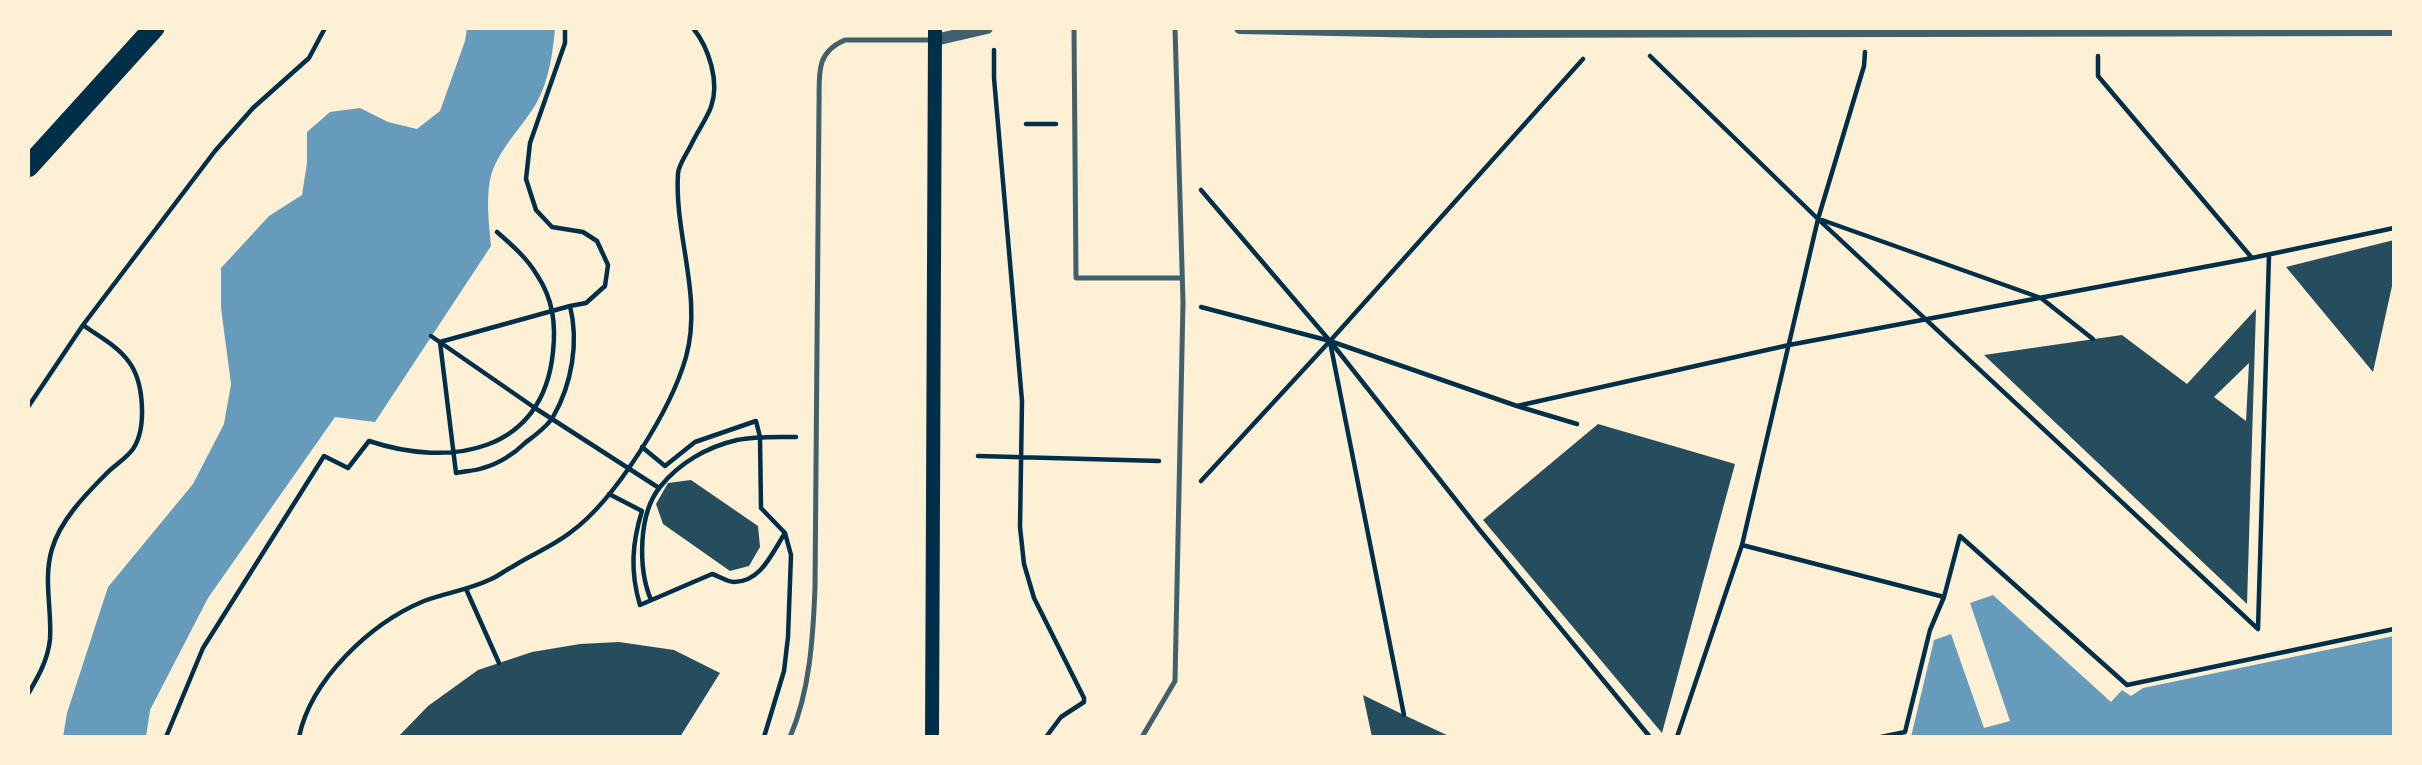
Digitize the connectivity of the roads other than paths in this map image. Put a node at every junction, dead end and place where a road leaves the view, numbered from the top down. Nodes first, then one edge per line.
1 (153, 28) edge
2 (988, 28) edge
3 (1074, 28) edge
4 (1175, 28) edge
5 (1240, 28) edge
6 (2394, 30) edge
7 (935, 34) edge
8 (28, 167) edge
9 (1182, 278) junction
10 (932, 734) edge
11 (790, 737) edge
12 (1142, 737) edge

1 - 8 highway
2 - 7 street
3 - 9 lane
4 - 9 lane
5 - 6 street
7 - 10 main road
7 - 11 lane
9 - 12 lane

